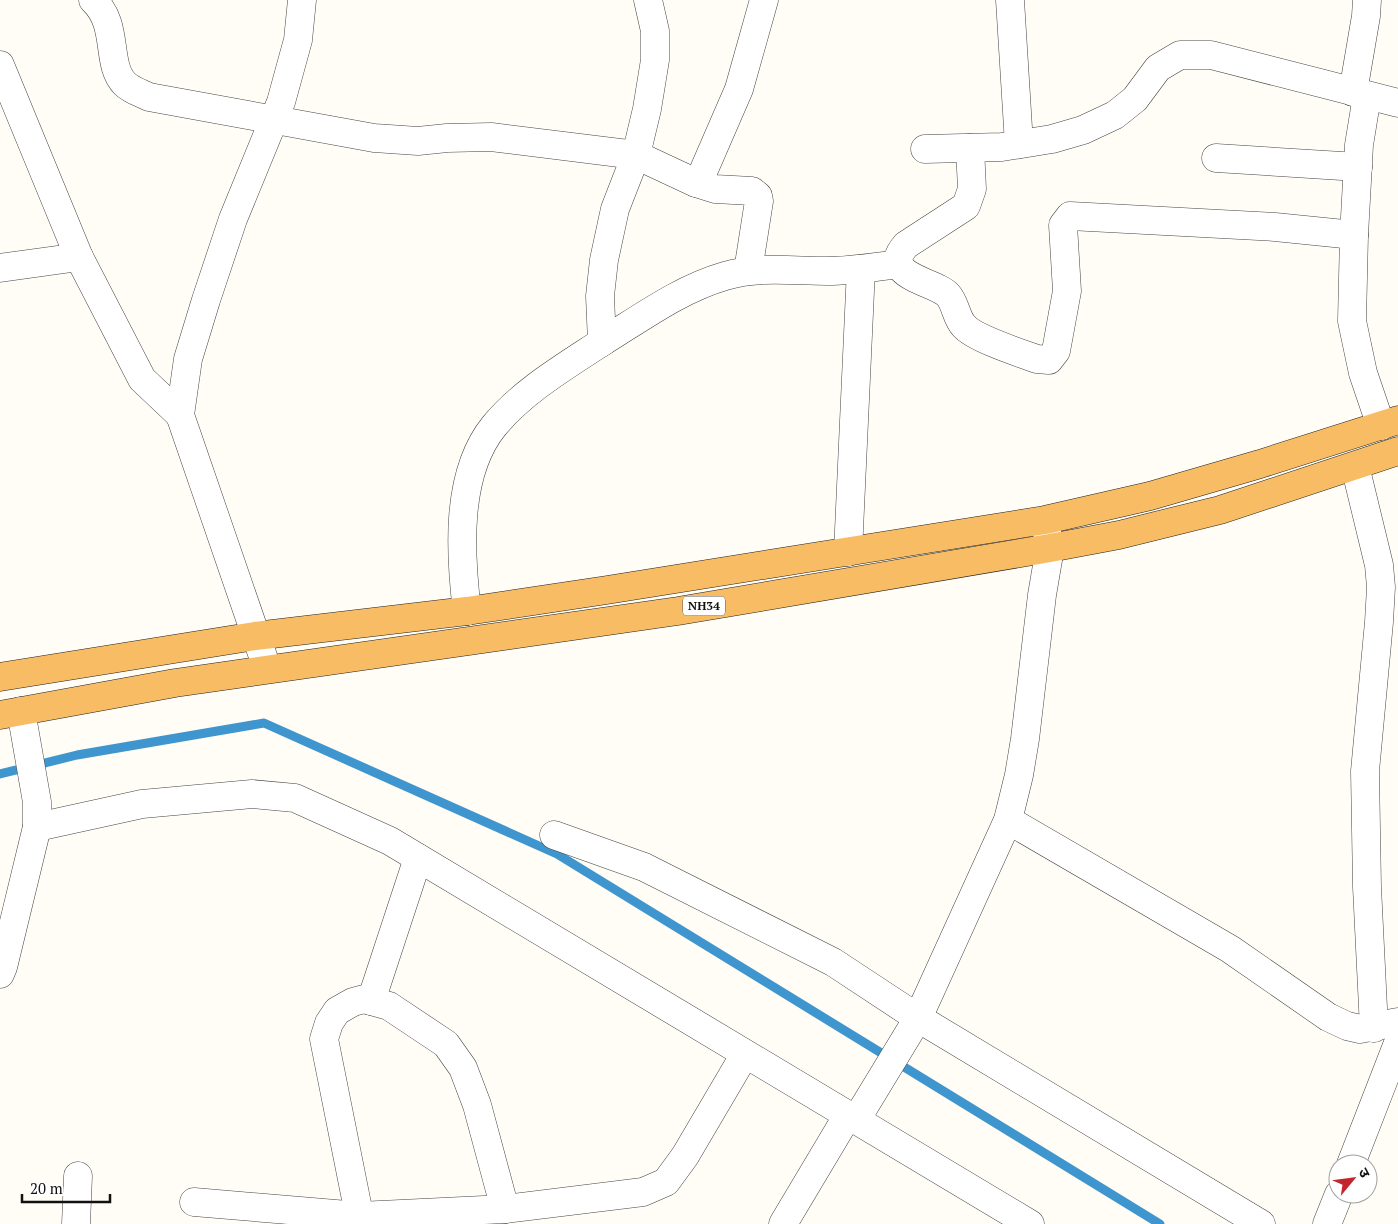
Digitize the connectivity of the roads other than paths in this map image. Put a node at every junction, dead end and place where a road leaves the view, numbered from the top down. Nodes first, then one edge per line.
1 (93, 0) edge
2 (302, 0) edge
3 (648, 0) edge
4 (764, 0) edge
5 (1010, 0) edge
6 (1367, 0) edge
7 (0, 65) edge
8 (1360, 94) junction
9 (1398, 103) edge
10 (9, 111) edge
11 (273, 119) junction
12 (1019, 144) junction
13 (970, 148) junction
14 (925, 149) dead end
15 (636, 155) junction
16 (1216, 158) dead end
17 (1358, 167) junction
18 (696, 183) junction
19 (1354, 235) junction
20 (79, 257) junction
21 (899, 264) junction
22 (0, 268) edge
23 (861, 269) junction
24 (748, 271) junction
25 (602, 342) junction
26 (180, 415) junction
27 (1390, 423) edge
28 (1398, 451) edge
29 (1355, 466) junction
30 (1045, 520) junction
31 (1050, 548) junction
32 (848, 552) junction
33 (466, 610) junction
34 (255, 636) junction
35 (267, 668) junction
36 (0, 677) edge
37 (11, 713) edge
38 (37, 814) junction
39 (1008, 820) junction
40 (554, 835) dead end
41 (418, 858) junction
42 (1, 969) edge
43 (371, 1001) junction
44 (915, 1023) junction
45 (1386, 1025) edge
46 (1398, 1043) edge
47 (745, 1054) junction
48 (856, 1115) junction
49 (1355, 1154) edge
50 (78, 1176) dead end
51 (194, 1202) dead end
52 (1335, 1204) edge
53 (505, 1209) junction
54 (994, 1213) edge
55 (360, 1220) edge
56 (76, 1224) edge
57 (783, 1224) edge
58 (1030, 1224) edge
59 (1261, 1224) edge
60 (1327, 1224) edge

1 - 11 street
2 - 11 street
3 - 15 street
4 - 18 street
5 - 12 street
6 - 8 street
7 - 10 street
8 - 9 street
8 - 12 street
8 - 17 street
10 - 20 street
11 - 15 street
11 - 26 street
12 - 13 street
13 - 14 street
13 - 21 street
15 - 18 street
15 - 25 street
16 - 17 street
17 - 19 street
18 - 24 street
19 - 21 street
19 - 27 street
20 - 22 street
20 - 26 street
21 - 23 street
23 - 24 street
23 - 32 street
24 - 25 street
25 - 33 street
26 - 34 street
27 - 30 highway, NH34
28 - 29 highway, NH34
29 - 31 highway, NH34
29 - 45 street
30 - 31 street
30 - 32 highway, NH34
31 - 35 highway, NH34
31 - 39 street
32 - 33 highway, NH34
33 - 34 highway, NH34
34 - 35 street
34 - 36 highway, NH34
35 - 37 highway, NH34
37 - 38 street
38 - 41 street
38 - 42 street
39 - 44 street
39 - 45 street
40 - 44 street
41 - 43 street
41 - 47 street
43 - 53 street
43 - 55 street
44 - 48 street
44 - 59 street
46 - 49 street
47 - 48 street
47 - 53 street
48 - 54 street
48 - 57 street
50 - 56 street
51 - 55 street
52 - 60 street
53 - 55 street
54 - 58 street

